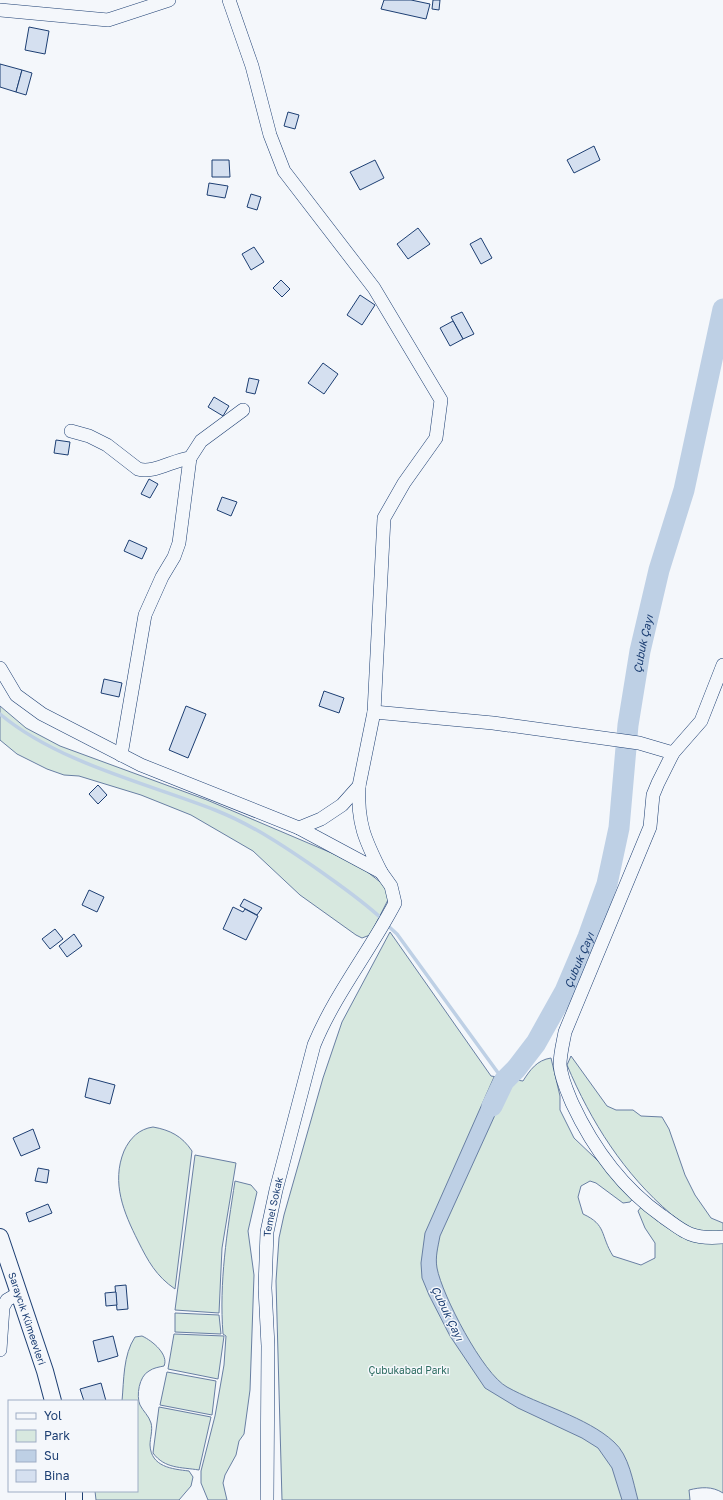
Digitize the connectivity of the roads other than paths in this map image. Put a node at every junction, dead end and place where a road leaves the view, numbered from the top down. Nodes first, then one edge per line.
1 (169, 0) edge
2 (229, 0) edge
3 (0, 10) edge
4 (243, 410) dead end
5 (71, 431) dead end
6 (190, 458) junction
7 (723, 665) edge
8 (0, 668) edge
9 (374, 712) junction
10 (673, 753) junction
11 (121, 755) junction
12 (360, 786) junction
13 (299, 828) junction
14 (381, 872) junction
15 (0, 1237) edge
16 (723, 1237) edge
17 (19, 1293) junction
18 (0, 1350) edge
19 (53, 1400) edge
20 (267, 1500) edge

1 - 3 street
2 - 9 street
4 - 6 street
5 - 6 street
6 - 11 street
7 - 10 street
8 - 11 street
9 - 10 street
9 - 12 street
10 - 16 street
11 - 13 street
12 - 13 street
12 - 14 street
13 - 14 street
14 - 20 street, Temel Sokak
15 - 17 main road, Saraycık Kümeevleri
17 - 18 street
17 - 19 main road, Saraycık Kümeevleri

